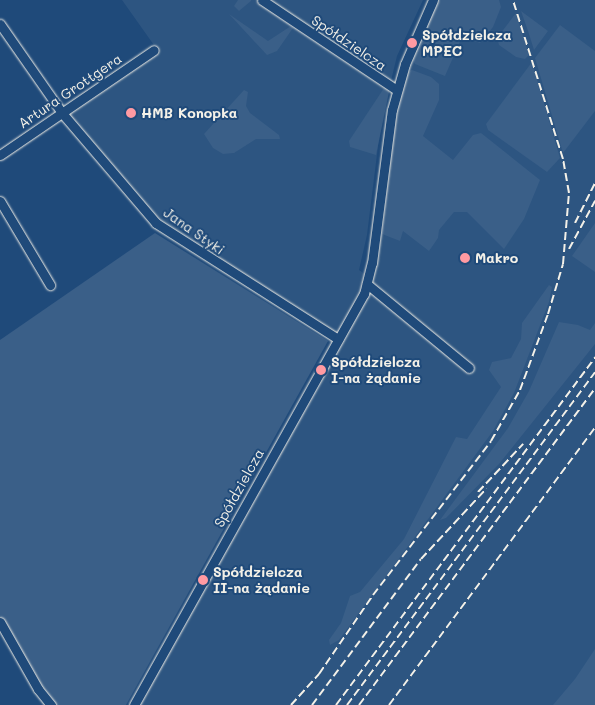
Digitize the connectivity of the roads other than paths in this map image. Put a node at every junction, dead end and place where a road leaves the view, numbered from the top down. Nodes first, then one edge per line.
1 (262, 0) edge
2 (433, 0) edge
3 (0, 24) edge
4 (154, 50) dead end
5 (397, 90) junction
6 (62, 113) junction
7 (0, 155) edge
8 (0, 201) edge
9 (367, 284) junction
10 (50, 285) dead end
11 (338, 340) junction
12 (469, 368) dead end
13 (0, 622) edge
14 (51, 705) edge
15 (134, 705) edge

1 - 5 street, Spółdzielcza
2 - 5 street, Spółdzielcza
3 - 6 street, Jana Styki
4 - 6 street, Artura Grottgera
5 - 9 street, Spółdzielcza
6 - 7 street, Artura Grottgera
6 - 11 street, Jana Styki
8 - 10 street
9 - 11 street, Spółdzielcza
9 - 12 street
11 - 15 street, Spółdzielcza
13 - 14 street

